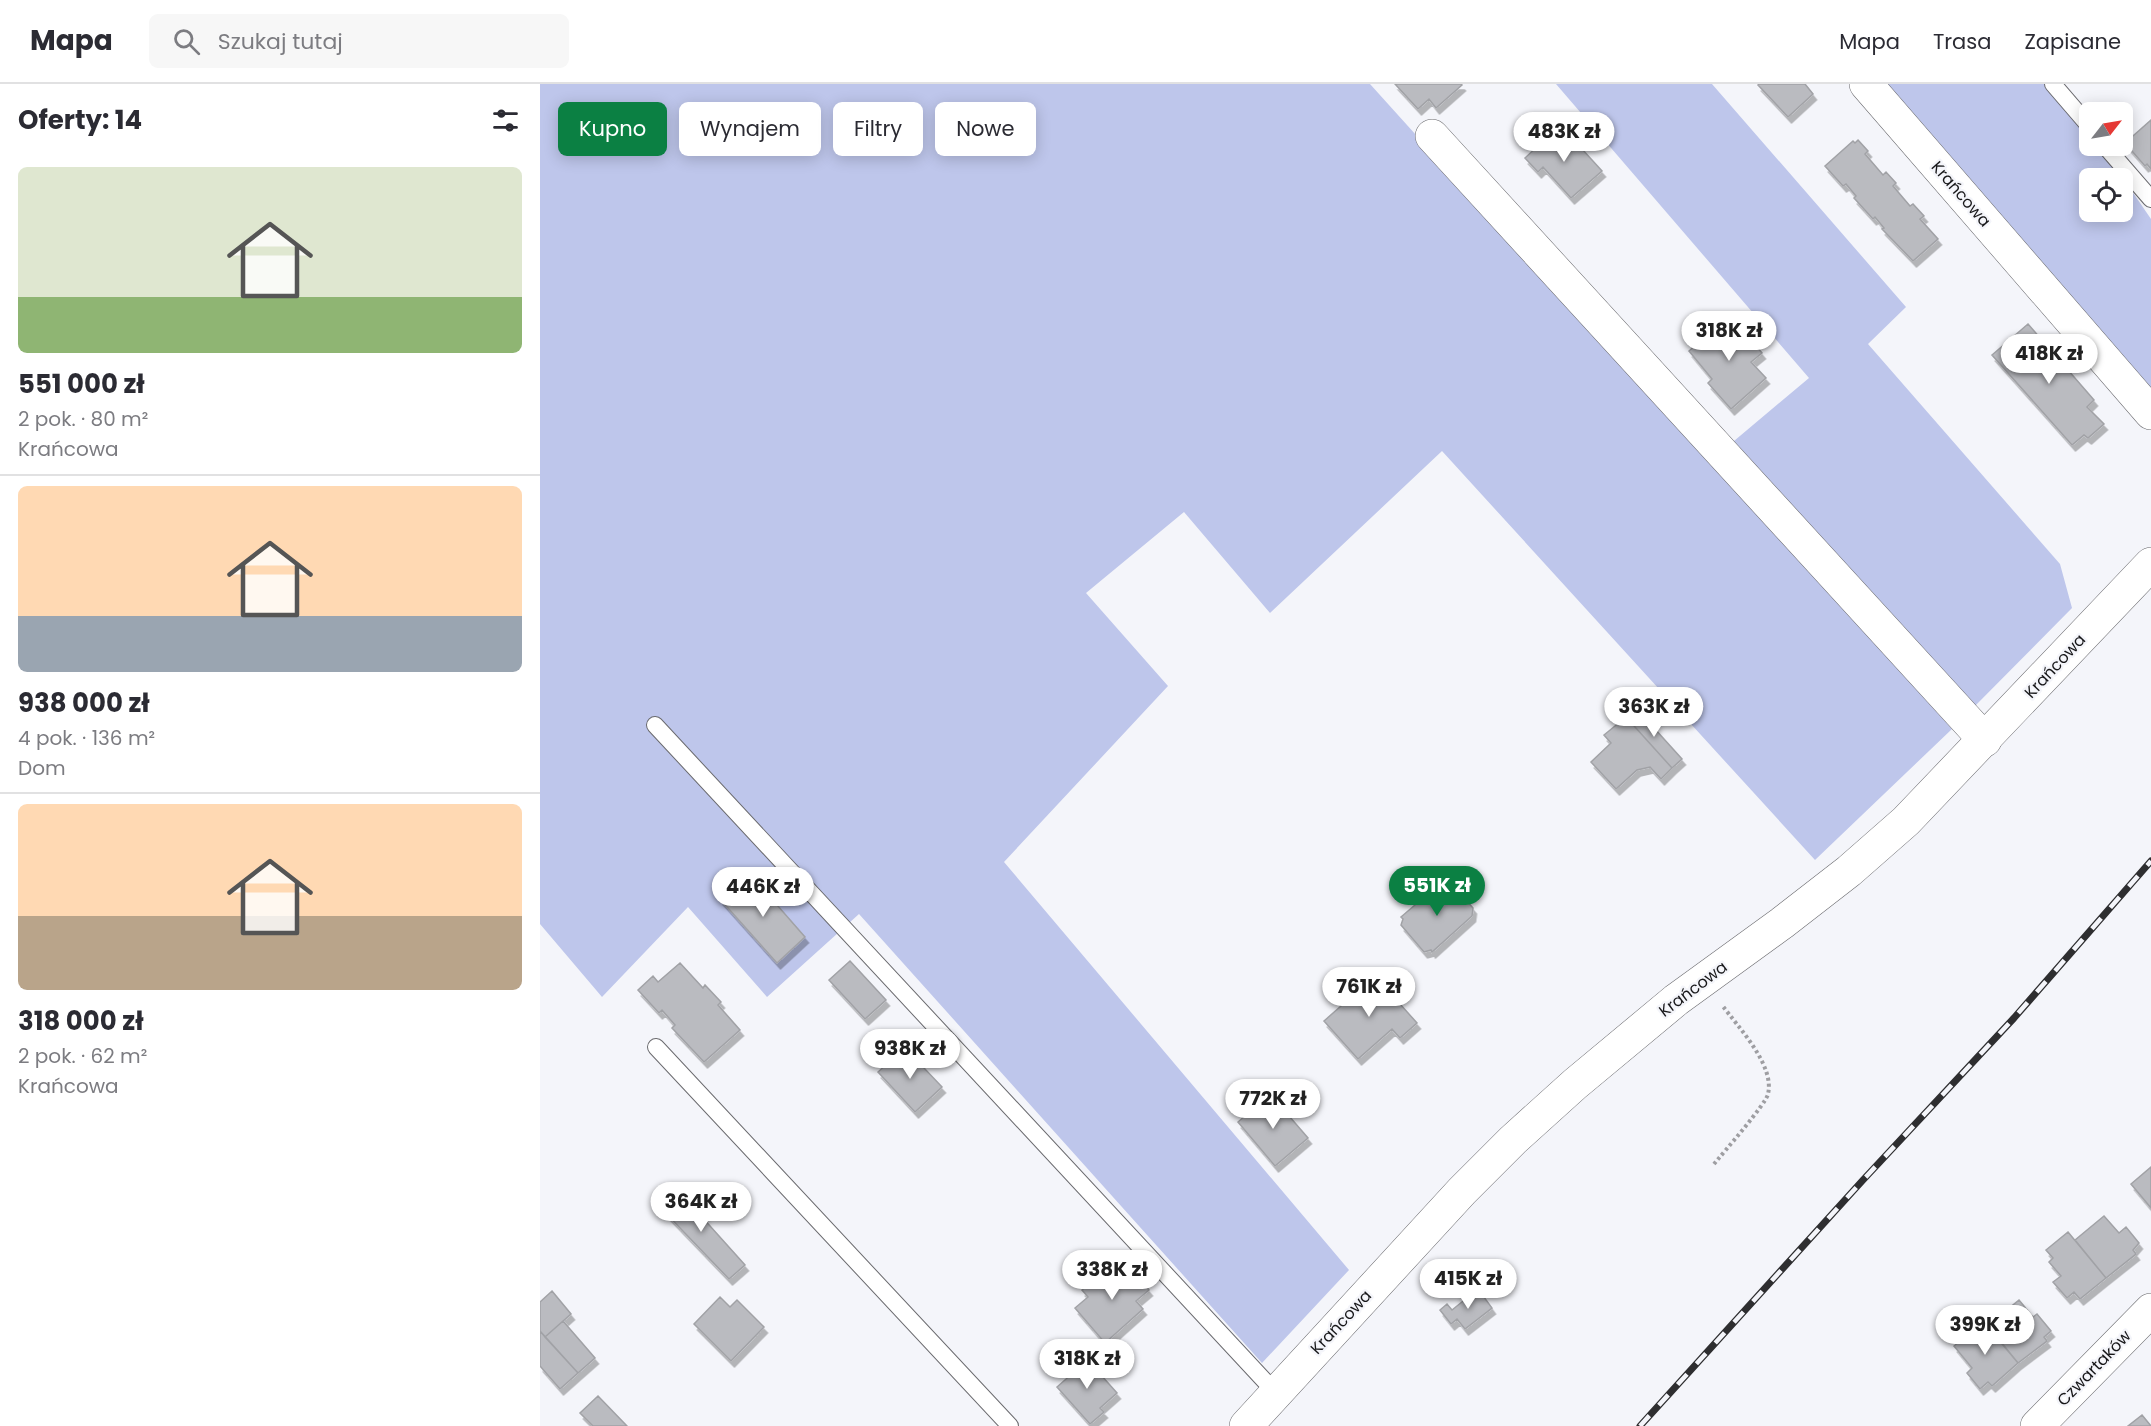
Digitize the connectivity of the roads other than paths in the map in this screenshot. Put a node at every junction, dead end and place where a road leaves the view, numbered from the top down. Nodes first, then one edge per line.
1 (1866, 84) edge
2 (2053, 84) edge
3 (2079, 114) edge
4 (1432, 136) dead end
5 (2114, 156) edge
6 (2151, 199) edge
7 (2151, 413) edge
8 (2151, 564) edge
9 (655, 725) dead end
10 (1985, 740) junction
11 (656, 1047) dead end
12 (2151, 1310) edge
13 (1276, 1393) junction
14 (1010, 1426) edge
15 (1246, 1426) edge
16 (2037, 1426) edge

1 - 7 street, Krańcowa
2 - 3 lane
4 - 10 street
5 - 6 lane
8 - 10 street, Krańcowa
9 - 13 lane
10 - 13 street, Krańcowa
11 - 14 lane
12 - 16 street, Czwartaków
13 - 15 street, Krańcowa

